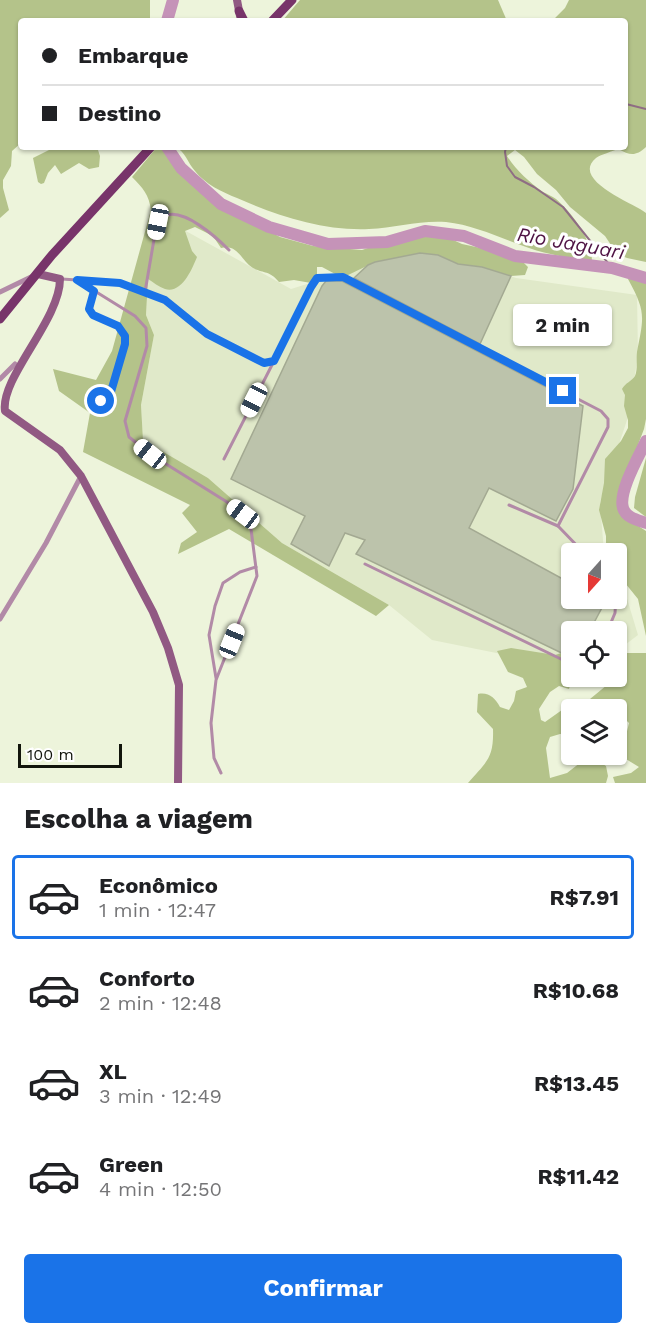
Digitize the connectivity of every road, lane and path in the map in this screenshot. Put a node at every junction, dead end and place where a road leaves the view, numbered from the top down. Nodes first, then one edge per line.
1 (237, 0) edge
2 (292, 0) edge
3 (239, 11) joint
4 (240, 18) edge
5 (275, 18) edge
6 (148, 150) edge
7 (230, 250) dead end
8 (38, 274) junction
9 (60, 279) junction
10 (77, 280) junction
11 (94, 291) junction
12 (0, 292) edge
13 (145, 292) junction
14 (0, 319) edge
15 (274, 361) junction
16 (15, 364) junction
17 (0, 379) edge
18 (101, 401) dead end
19 (224, 459) dead end
20 (81, 476) junction
21 (509, 505) dead end
22 (558, 526) junction
23 (574, 543) edge
24 (365, 564) dead end
25 (256, 567) junction
26 (0, 619) edge
27 (561, 659) edge
28 (216, 680) junction
29 (221, 773) dead end
30 (178, 783) edge

1 - 3 street
2 - 5 main road
3 - 4 main road
6 - 8 main road
7 - 13 lane
8 - 9 street
8 - 12 street
8 - 14 main road
9 - 10 lane
9 - 16 street
10 - 11 lane
10 - 13 lane
11 - 18 lane
11 - 25 lane
13 - 15 lane
15 - 19 lane
15 - 22 lane
16 - 17 street
16 - 20 street
20 - 26 street
20 - 30 street
21 - 22 lane
22 - 23 lane
24 - 27 lane
25 - 28 lane
25 - 28 lane
28 - 29 lane

